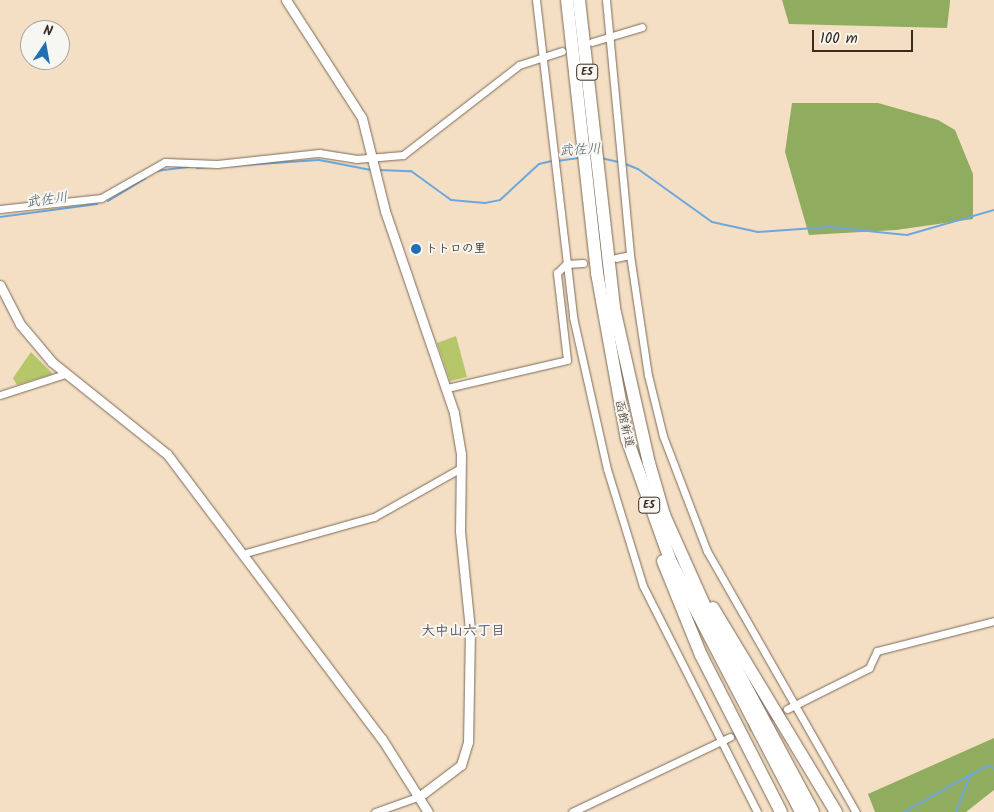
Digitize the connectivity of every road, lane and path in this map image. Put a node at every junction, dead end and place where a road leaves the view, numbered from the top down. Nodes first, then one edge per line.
1 (286, 0) edge
2 (536, 0) edge
3 (567, 0) edge
4 (579, 0) edge
5 (606, 0) edge
6 (642, 27) dead end
7 (608, 37) junction
8 (592, 42) dead end
9 (562, 51) dead end
10 (543, 57) junction
11 (588, 143) junction
12 (372, 161) junction
13 (591, 169) junction
14 (0, 209) edge
15 (630, 255) junction
16 (616, 258) dead end
17 (583, 263) dead end
18 (566, 264) junction
19 (0, 285) edge
20 (65, 374) junction
21 (447, 388) junction
22 (0, 395) edge
23 (627, 439) junction
24 (461, 468) junction
25 (664, 515) junction
26 (242, 554) junction
27 (994, 621) edge
28 (796, 705) junction
29 (787, 709) tunnel mouth
30 (730, 737) tunnel mouth
31 (722, 741) junction
32 (420, 796) junction
33 (375, 812) edge
34 (428, 812) edge
35 (572, 812) edge
36 (757, 812) edge
37 (781, 812) edge
38 (801, 812) edge
39 (813, 812) edge
40 (836, 812) edge
41 (856, 812) edge

1 - 12 street
2 - 10 street
3 - 11 highway, 函館新道 / E5
4 - 11 highway, 函館新道 / E5
5 - 7 street
6 - 7 street
7 - 8 street
7 - 15 street
9 - 10 street
10 - 12 street
10 - 18 street
11 - 13 highway, 函館新道 / E5
12 - 14 street
12 - 21 street
13 - 23 highway, 函館新道 / E5
13 - 25 highway, 函館新道 / E5
15 - 16 street
15 - 28 street
17 - 18 street
18 - 21 street
18 - 31 street
19 - 20 street
20 - 22 street
20 - 26 street
21 - 24 street
23 - 37 highway
23 - 38 highway, 函館新道 / E5
24 - 26 street
24 - 32 street
25 - 39 highway, 函館新道 / E5
25 - 40 highway
26 - 32 street
27 - 28 street
28 - 29 street
28 - 41 street
30 - 31 street
31 - 35 street
31 - 36 street
32 - 33 street
32 - 34 street

